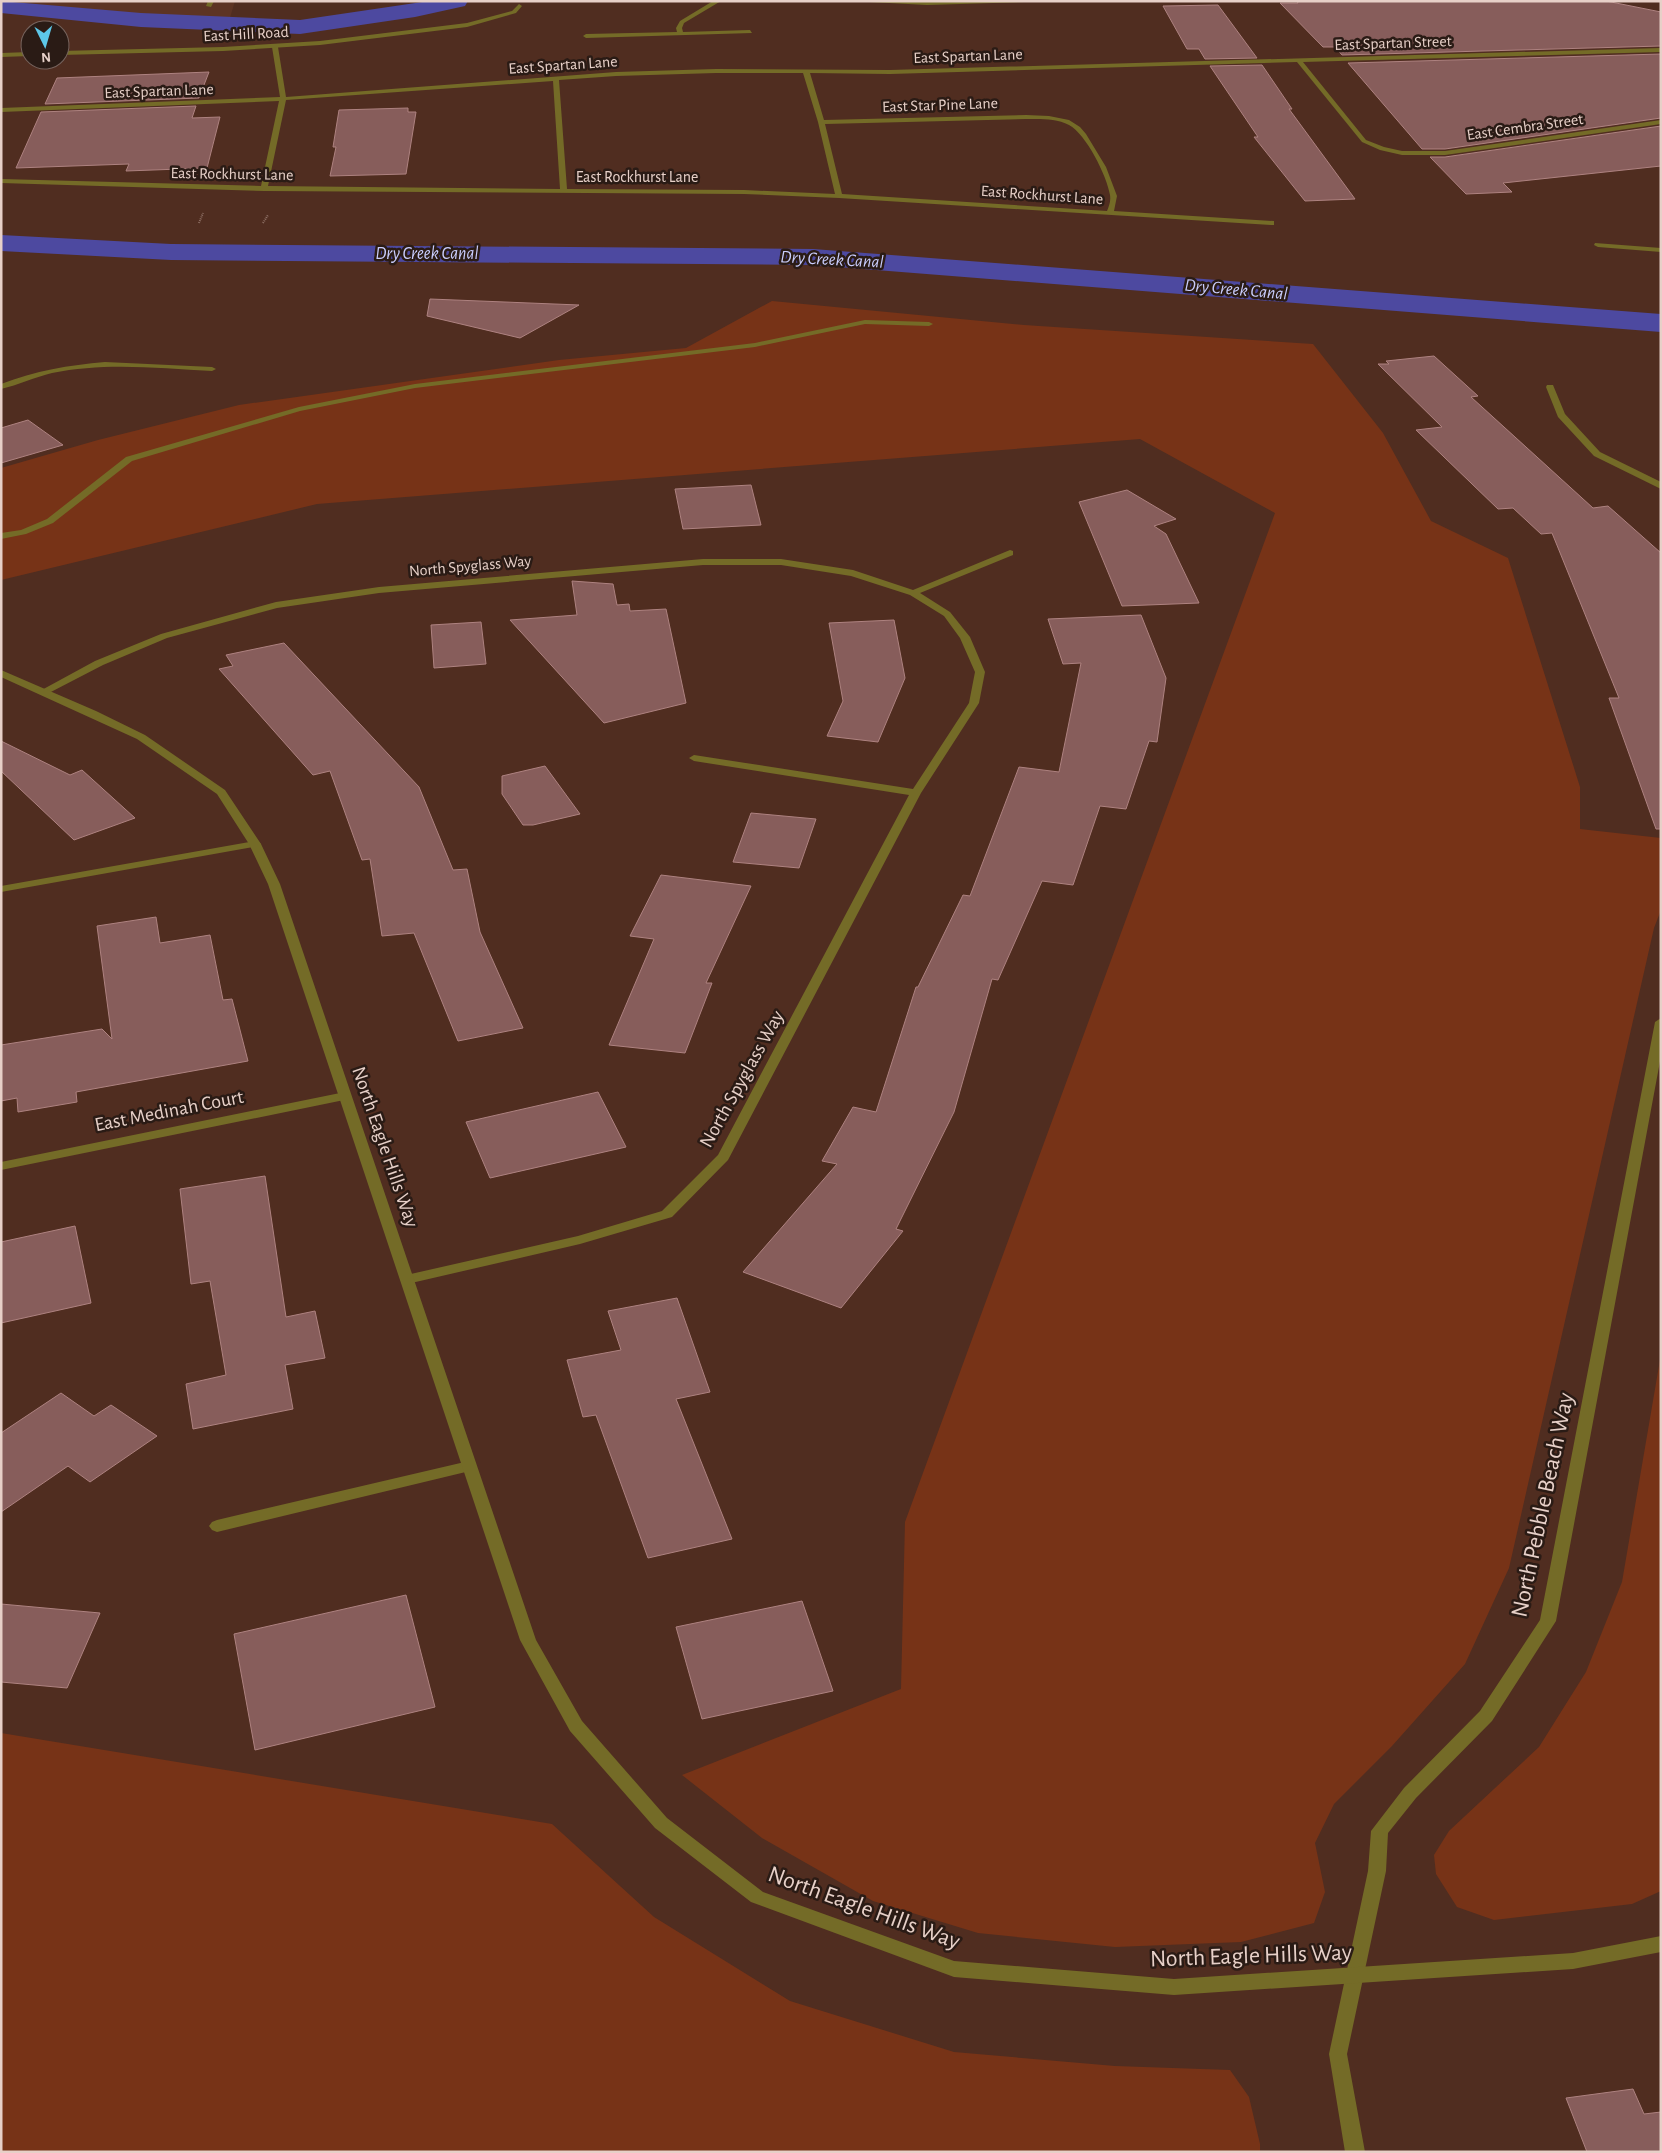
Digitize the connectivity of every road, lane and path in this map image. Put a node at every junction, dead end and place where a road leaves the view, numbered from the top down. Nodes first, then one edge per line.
1 (718, 1) edge
2 (854, 1) edge
3 (1055, 1) edge
4 (500, 8) dead end
5 (453, 19) dead end
6 (433, 28) junction
7 (750, 32) dead end
8 (681, 34) junction
9 (586, 36) dead end
10 (275, 47) junction
11 (1661, 50) edge
12 (70, 53) edge
13 (20, 54) edge
14 (1, 55) edge
15 (1298, 60) junction
16 (1127, 64) joint
17 (806, 72) junction
18 (556, 79) junction
19 (283, 100) junction
20 (4, 110) edge
21 (3, 118) dead end
22 (821, 122) junction
23 (1661, 122) edge
24 (1, 181) edge
25 (264, 189) junction
26 (564, 190) junction
27 (839, 196) junction
28 (1110, 213) junction
29 (1271, 223) dead end
30 (1598, 245) dead end
31 (1661, 250) edge
32 (928, 324) dead end
33 (212, 369) dead end
34 (1550, 387) dead end
35 (1, 388) edge
36 (1661, 486) edge
37 (1, 536) edge
38 (1010, 553) dead end
39 (913, 593) junction
40 (1, 672) edge
41 (42, 692) junction
42 (694, 758) dead end
43 (916, 793) junction
44 (255, 844) junction
45 (1, 889) edge
46 (1661, 1022) edge
47 (345, 1096) junction
48 (1, 1166) edge
49 (407, 1279) junction
50 (469, 1466) junction
51 (217, 1526) dead end
52 (1661, 1944) edge
53 (1354, 1975) junction
54 (1355, 2152) edge

1 - 8 street
2 - 3 street
4 - 6 street, East Hill Road
5 - 6 street, East Hill Road
6 - 10 street, East Hill Road
7 - 8 street
8 - 9 street
10 - 12 street, East Hill Road
10 - 19 street
11 - 15 street, East Spartan Street
13 - 14 street
15 - 16 street, East Spartan Street
15 - 23 street, East Cembra Street
16 - 17 street, East Spartan Lane
17 - 18 street, East Spartan Lane
17 - 22 street
18 - 19 street, East Spartan Lane
18 - 26 street
19 - 20 street, East Spartan Lane
19 - 25 street
20 - 21 street
22 - 27 street
22 - 28 street, East Star Pine Lane
24 - 25 street, East Rockhurst Lane
25 - 26 street, East Rockhurst Lane
26 - 27 street, East Rockhurst Lane
27 - 28 street, East Rockhurst Lane
28 - 29 street, East Rockhurst Lane
30 - 31 street
32 - 37 street
33 - 35 street
34 - 36 street
38 - 39 street
39 - 41 street, North Spyglass Way
39 - 43 street, North Spyglass Way
40 - 41 street, North Eagle Hills Way
41 - 44 street, North Eagle Hills Way
42 - 43 street
43 - 49 street, North Spyglass Way
44 - 45 street
44 - 47 street, North Eagle Hills Way
46 - 53 street, North Pebble Beach Way
47 - 48 street, East Medinah Court
47 - 49 street, North Eagle Hills Way
49 - 50 street, North Eagle Hills Way
50 - 51 street
50 - 53 street, North Eagle Hills Way
52 - 53 street, North Eagle Hills Way
53 - 54 street, North Pebble Beach Way

